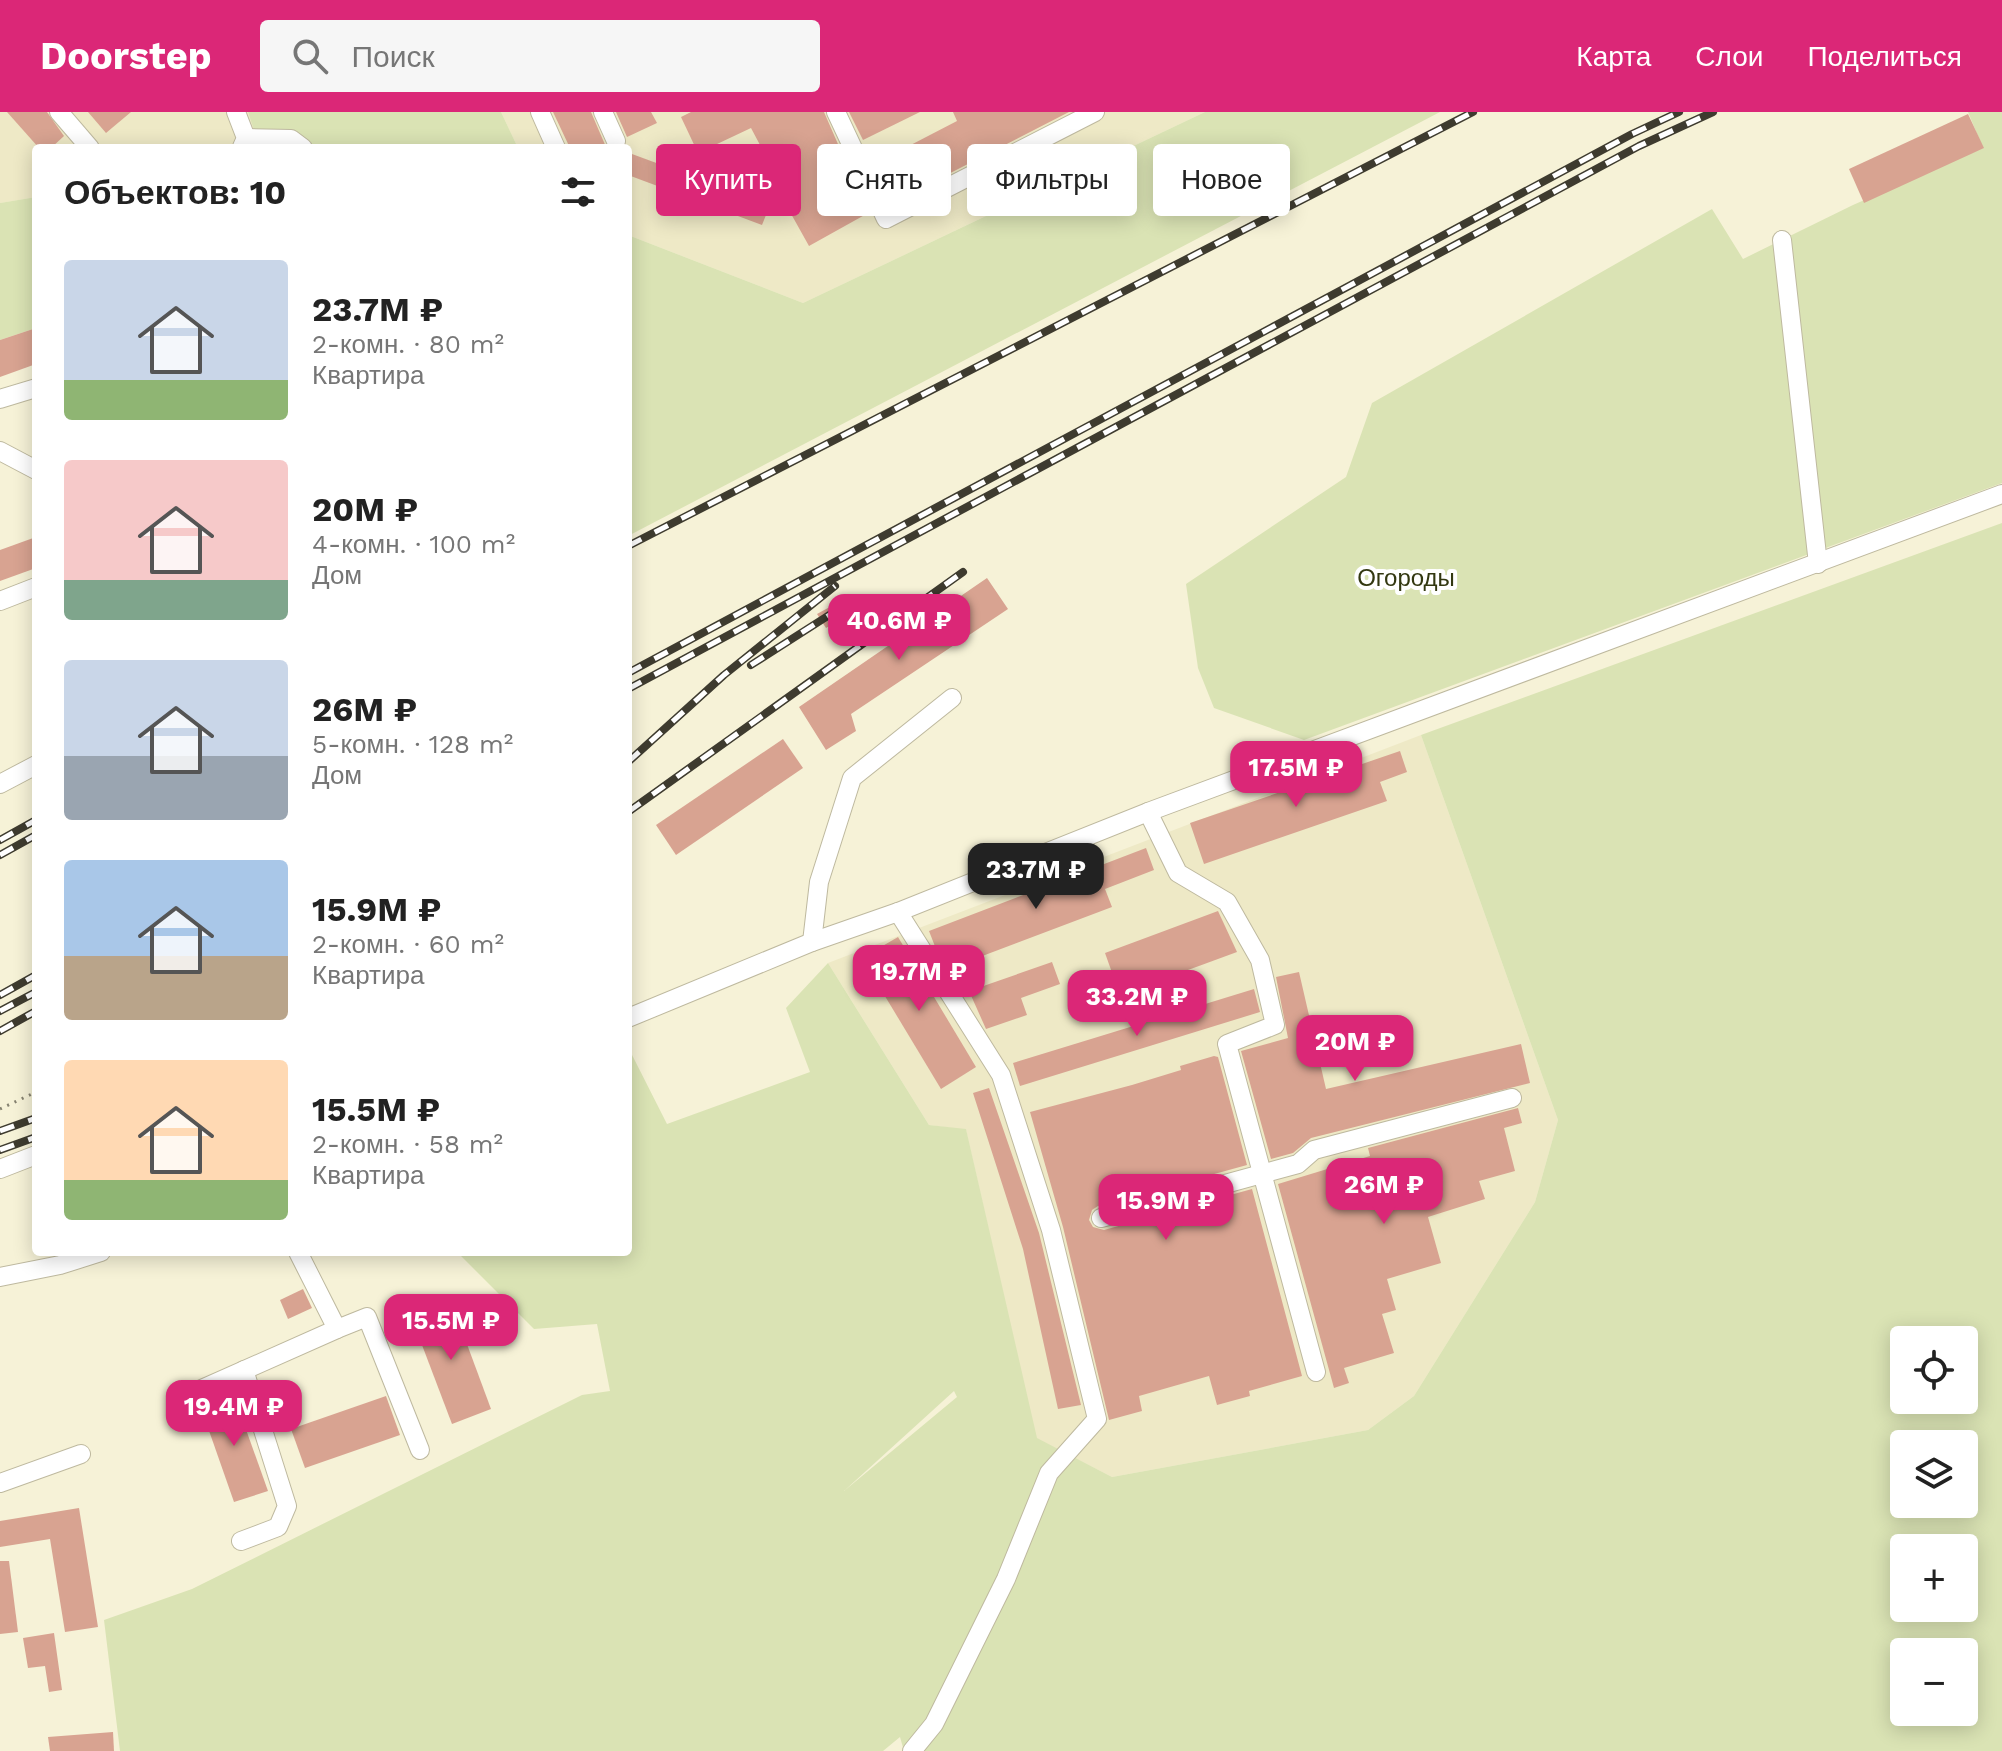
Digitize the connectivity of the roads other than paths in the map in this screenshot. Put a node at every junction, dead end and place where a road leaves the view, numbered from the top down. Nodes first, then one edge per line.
1 (59, 112) edge
2 (236, 112) edge
3 (540, 112) edge
4 (603, 112) edge
5 (836, 112) edge
6 (1095, 112) edge
7 (616, 141) dead end
8 (244, 143) edge
9 (87, 144) edge
10 (298, 144) edge
11 (554, 144) edge
12 (1782, 240) dead end
13 (32, 389) edge
14 (0, 399) edge
15 (0, 451) edge
16 (32, 468) edge
17 (2002, 494) edge
18 (1818, 564) junction
19 (32, 589) edge
20 (0, 601) edge
21 (952, 698) dead end
22 (32, 767) edge
23 (0, 784) edge
24 (1148, 812) junction
25 (898, 912) junction
26 (812, 942) junction
27 (632, 1016) edge
28 (1512, 1098) dead end
29 (32, 1157) edge
30 (0, 1169) edge
31 (1263, 1175) junction
32 (1101, 1218) dead end
33 (88, 1256) edge
34 (300, 1256) edge
35 (0, 1277) edge
36 (337, 1329) junction
37 (244, 1370) junction
38 (1316, 1372) dead end
39 (186, 1396) dead end
40 (420, 1450) dead end
41 (81, 1454) dead end
42 (0, 1483) edge
43 (241, 1541) dead end
44 (912, 1751) edge

1 - 9 street
2 - 8 street
3 - 11 street
4 - 7 street
5 - 6 street
8 - 10 street
12 - 18 street
13 - 14 street
15 - 16 street
17 - 18 street
18 - 24 street
19 - 20 street
21 - 26 street
22 - 23 street
24 - 25 street
24 - 31 street
25 - 26 street
25 - 44 street
26 - 27 street
28 - 31 street
29 - 30 street
31 - 32 street
31 - 38 street
33 - 35 street
34 - 36 street
36 - 37 street
36 - 40 street
37 - 39 street
37 - 43 street
41 - 42 street

